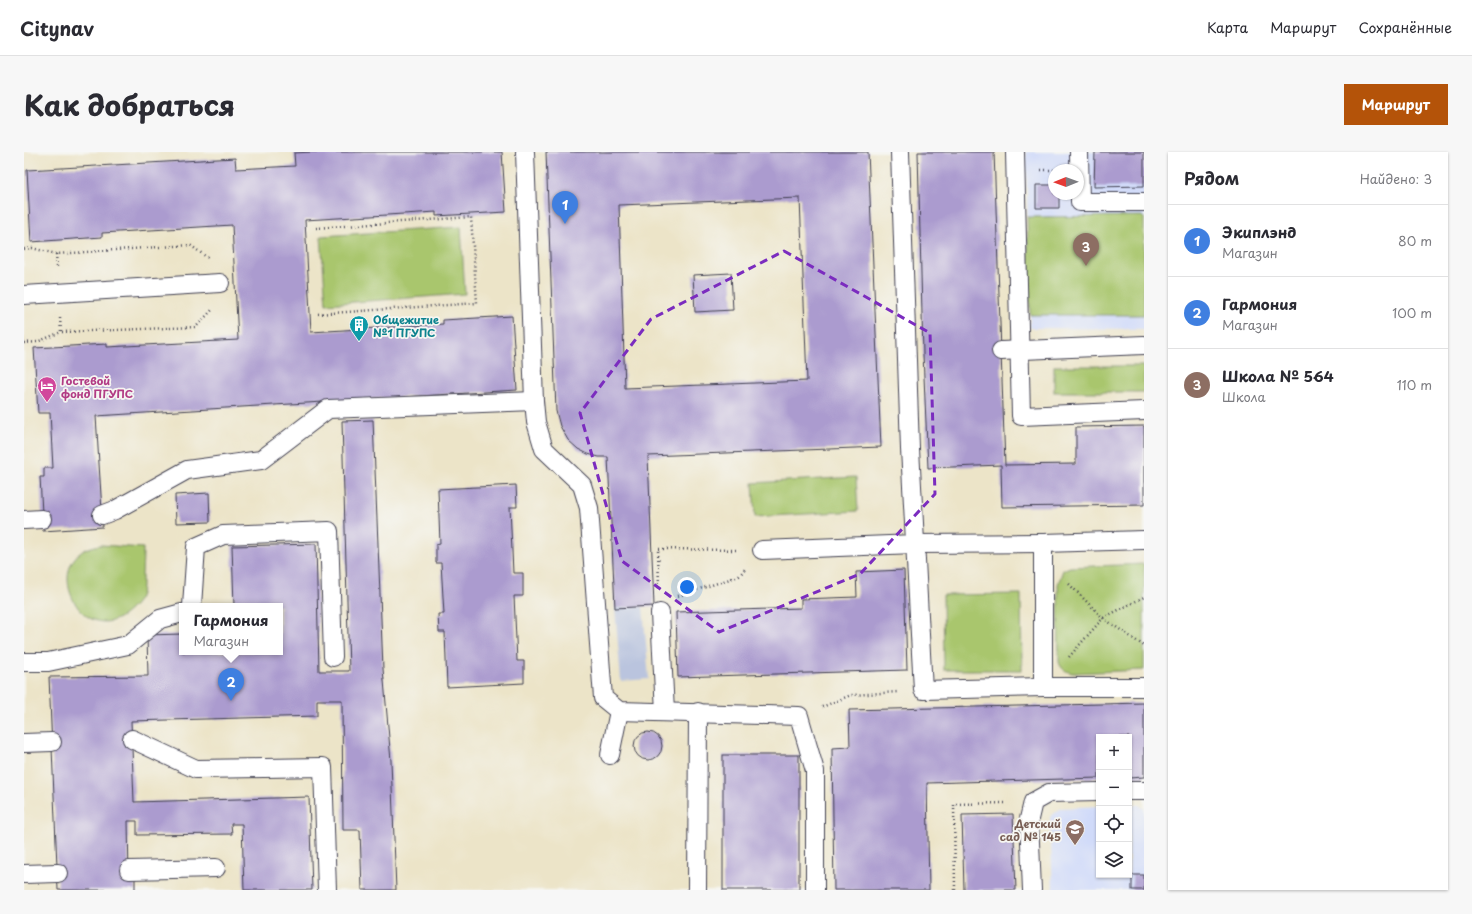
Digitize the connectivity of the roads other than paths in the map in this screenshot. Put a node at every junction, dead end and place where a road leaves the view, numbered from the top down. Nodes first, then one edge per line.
1 (525, 152) edge
2 (900, 152) edge
3 (1015, 152) edge
4 (1080, 160) edge
5 (1144, 202) edge
6 (220, 283) dead end
7 (24, 294) edge
8 (1144, 345) edge
9 (1001, 351) dead end
10 (1020, 351) junction
11 (534, 400) junction
12 (1144, 411) edge
13 (102, 515) dead end
14 (42, 519) dead end
15 (24, 520) edge
16 (1144, 540) edge
17 (915, 544) junction
18 (762, 550) road end
19 (1043, 551) junction
20 (192, 603) edge
21 (660, 613) road end
22 (179, 614) edge
23 (333, 657) dead end
24 (24, 662) edge
25 (1144, 687) edge
26 (1043, 688) junction
27 (619, 711) junction
28 (665, 712) junction
29 (698, 712) junction
30 (132, 739) dead end
31 (52, 742) dead end
32 (24, 743) edge
33 (610, 755) dead end
34 (1132, 791) edge
35 (1144, 791) edge
36 (1096, 792) edge
37 (216, 868) dead end
38 (129, 870) dead end
39 (58, 873) dead end
40 (24, 874) edge
41 (327, 890) edge
42 (697, 890) edge
43 (815, 890) edge
44 (1032, 890) edge

1 - 11 lane
2 - 17 lane
3 - 10 lane
4 - 5 lane
6 - 7 lane
8 - 10 lane
9 - 10 lane
10 - 12 lane
11 - 13 lane
11 - 27 lane
14 - 15 lane
16 - 19 lane
17 - 18 lane
17 - 19 lane
17 - 26 lane
19 - 26 lane
20 - 23 lane
21 - 28 lane
22 - 24 lane
25 - 26 lane
27 - 28 lane
27 - 33 lane
28 - 29 lane
29 - 42 lane
29 - 43 lane
30 - 41 lane
31 - 32 lane
34 - 35 lane
36 - 44 lane
37 - 38 lane
39 - 40 lane

